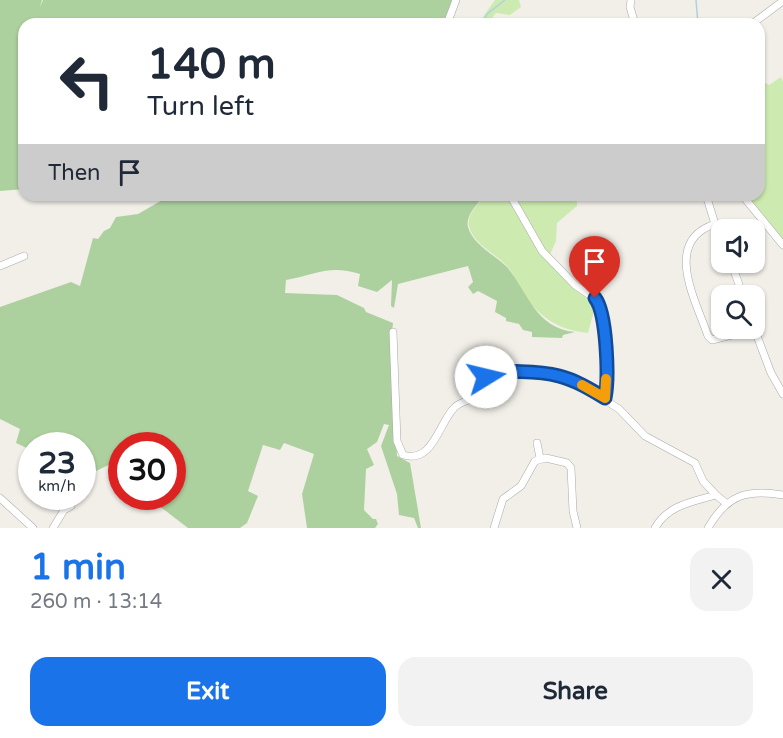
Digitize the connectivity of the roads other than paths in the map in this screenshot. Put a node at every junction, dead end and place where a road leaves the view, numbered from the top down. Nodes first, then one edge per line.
1 (456, 0) edge
2 (631, 0) edge
3 (783, 1) edge
4 (449, 18) edge
5 (633, 18) edge
6 (760, 18) edge
7 (513, 201) edge
8 (708, 201) edge
9 (747, 201) edge
10 (713, 219) edge
11 (711, 226) edge
12 (783, 245) edge
13 (24, 256) dead end
14 (0, 266) edge
15 (393, 332) dead end
16 (711, 339) edge
17 (759, 339) edge
18 (783, 394) edge
19 (605, 398) junction
20 (537, 443) dead end
21 (540, 458) junction
22 (716, 495) junction
23 (783, 495) edge
24 (0, 498) edge
25 (726, 504) junction
26 (64, 510) edge
27 (33, 528) edge
28 (53, 528) edge
29 (494, 528) edge
30 (577, 528) edge
31 (655, 528) edge
32 (708, 528) edge

1 - 4 street
2 - 5 street
3 - 6 street
7 - 19 street
8 - 10 street
9 - 12 street
11 - 16 street
13 - 14 street
15 - 19 street
17 - 18 street
19 - 22 street
20 - 21 street
21 - 29 street
21 - 30 street
22 - 25 street
22 - 31 street
23 - 25 street
24 - 27 street
25 - 32 street
26 - 28 street

